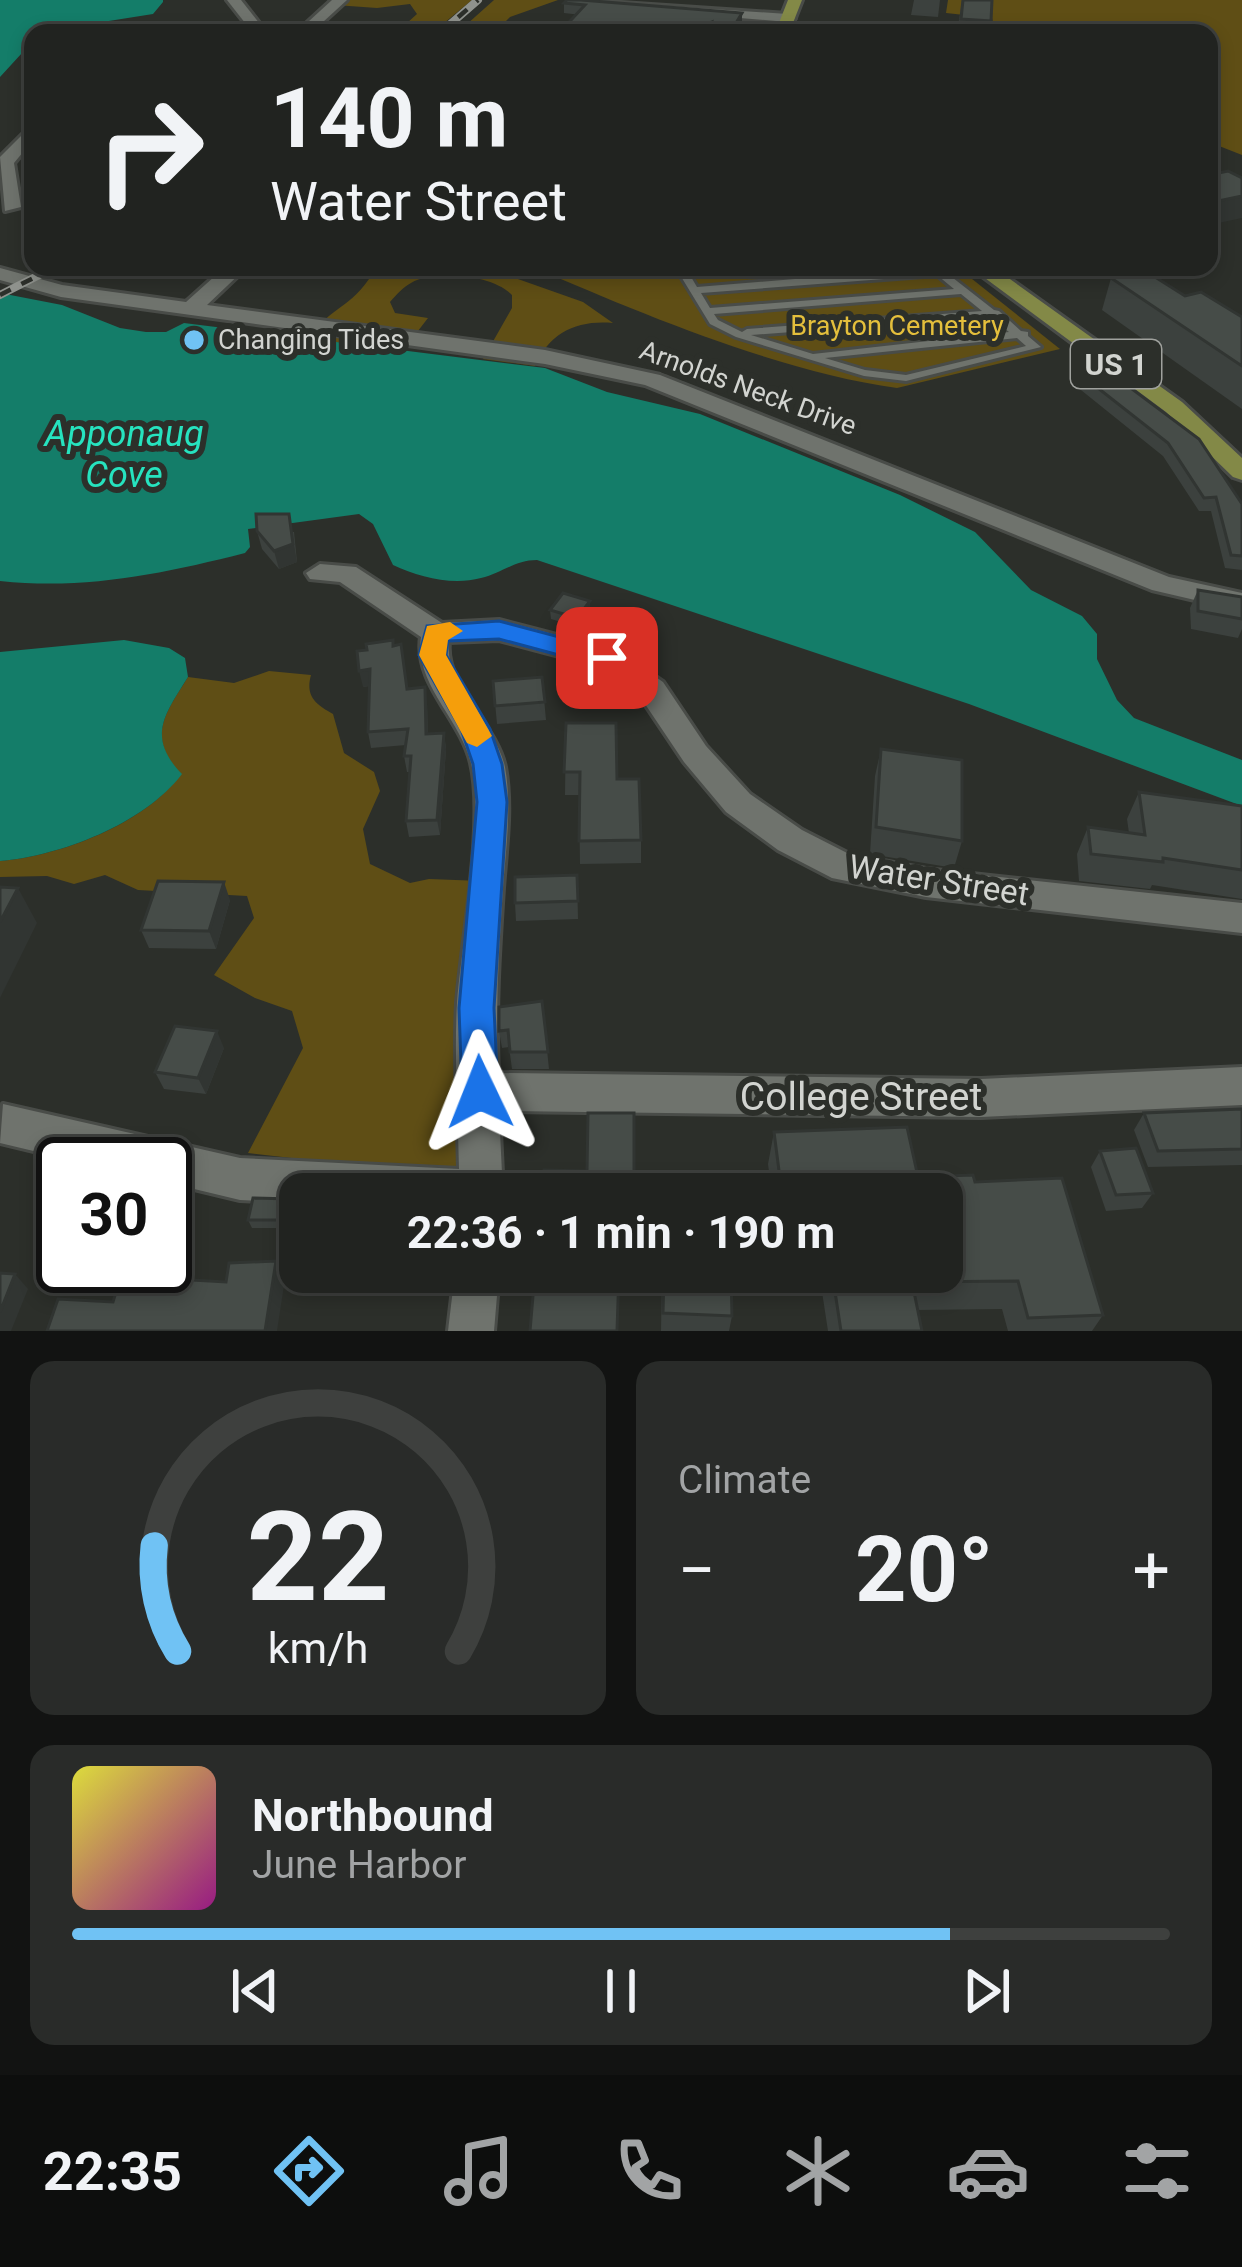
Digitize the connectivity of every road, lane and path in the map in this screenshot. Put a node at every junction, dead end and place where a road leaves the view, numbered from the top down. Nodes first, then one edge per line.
1 (234, 0) edge
2 (340, 0) edge
3 (582, 1) edge
4 (659, 3) edge
5 (646, 20) edge
6 (253, 24) edge
7 (313, 24) edge
8 (779, 24) edge
9 (24, 140) edge
10 (6, 212) edge
11 (0, 274) edge
12 (227, 276) edge
13 (686, 276) edge
14 (855, 276) edge
15 (945, 276) edge
16 (992, 276) edge
17 (694, 290) junction
18 (965, 291) junction
19 (190, 309) junction
20 (707, 311) junction
21 (995, 313) junction
22 (736, 332) junction
23 (1024, 334) junction
24 (811, 356) junction
25 (1242, 472) edge
26 (320, 573) dead end
27 (1242, 602) edge
28 (436, 633) junction
29 (1242, 918) edge
30 (1242, 1086) edge
31 (480, 1092) junction
32 (3, 1124) dead end
33 (482, 1173) edge
34 (279, 1181) edge
35 (475, 1293) edge
36 (471, 1331) edge

1 - 6 street
2 - 7 street
3 - 4 street
4 - 5 street
4 - 8 street
9 - 10 street
11 - 19 street, Arnolds Neck Drive
12 - 19 street
13 - 17 lane
14 - 17 lane
15 - 18 lane
16 - 25 main road, US 1
17 - 20 lane
18 - 20 lane
18 - 21 lane
19 - 27 street, Arnolds Neck Drive
20 - 22 lane
21 - 22 lane
21 - 23 lane
22 - 24 lane
23 - 24 lane
23 - 24 lane
26 - 28 street
28 - 29 street, Water Street
28 - 31 street
30 - 31 street, College Street
31 - 33 street
32 - 34 street
35 - 36 street

